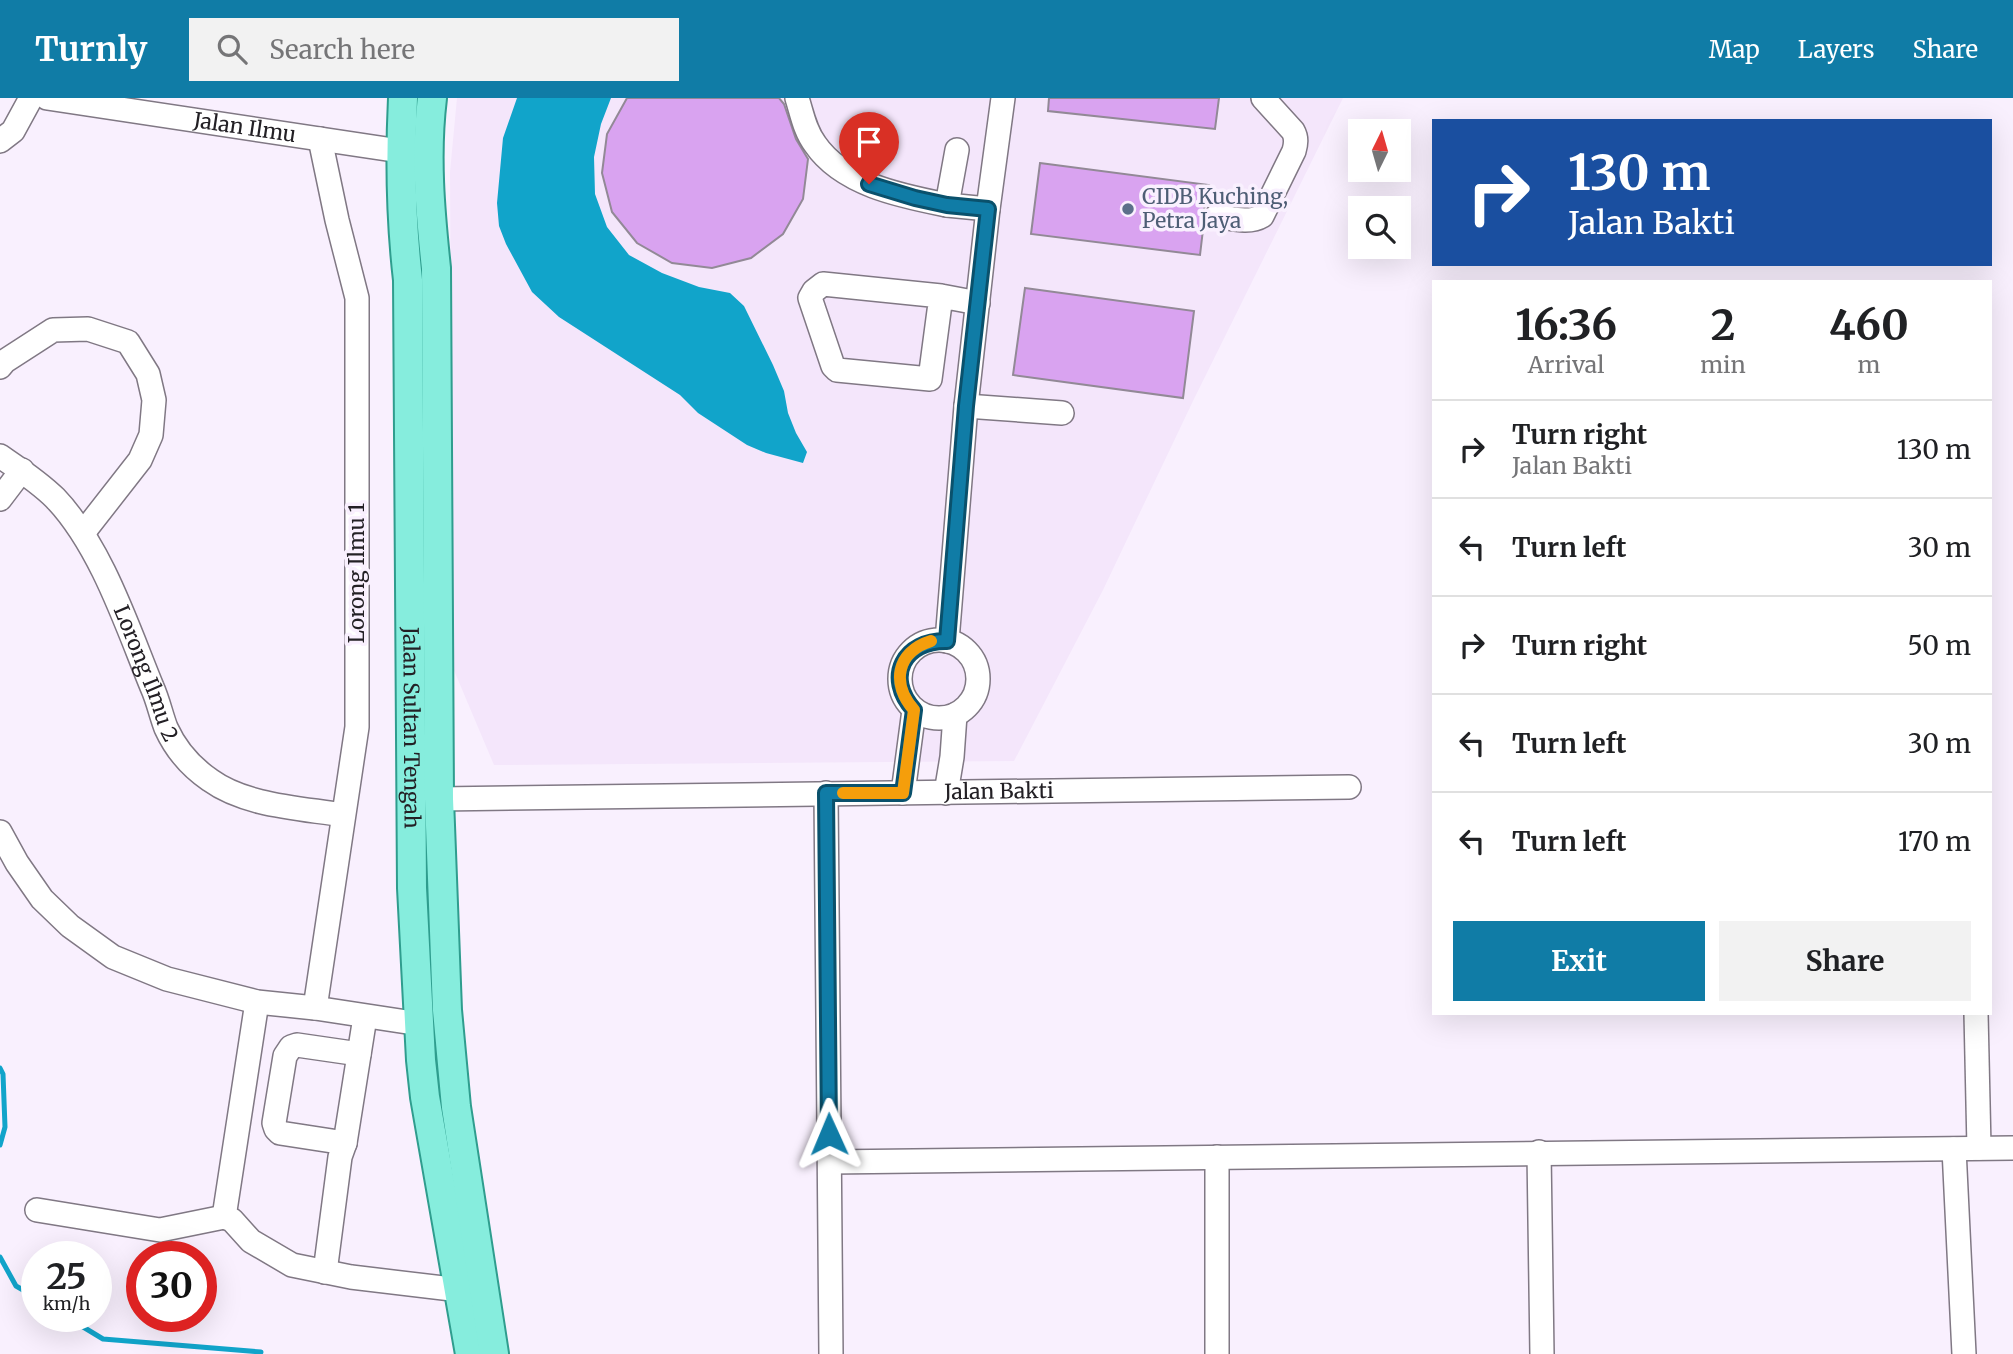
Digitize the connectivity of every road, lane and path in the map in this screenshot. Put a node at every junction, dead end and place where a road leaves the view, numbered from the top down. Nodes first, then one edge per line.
1 (31, 98) edge
2 (47, 98) edge
3 (403, 98) edge
4 (432, 98) edge
5 (797, 98) edge
6 (1003, 98) edge
7 (1263, 98) edge
8 (320, 139) junction
9 (0, 141) edge
10 (957, 150) dead end
11 (400, 151) junction
12 (947, 205) junction
13 (988, 209) junction
14 (1217, 216) dead end
15 (941, 296) junction
16 (978, 303) junction
17 (0, 367) edge
18 (930, 379) junction
19 (969, 383) junction
20 (966, 406) junction
21 (1062, 413) dead end
22 (0, 456) edge
23 (22, 470) junction
24 (0, 499) edge
25 (83, 533) junction
26 (947, 641) junction
27 (914, 710) junction
28 (955, 715) junction
29 (1349, 787) dead end
30 (826, 793) junction
31 (903, 793) junction
32 (946, 793) junction
33 (439, 799) junction
34 (343, 815) junction
35 (0, 832) edge
36 (257, 1002) junction
37 (315, 1008) junction
38 (1976, 1015) edge
39 (365, 1017) junction
40 (420, 1024) junction
41 (359, 1054) junction
42 (345, 1143) junction
43 (1979, 1148) junction
44 (2013, 1148) edge
45 (1954, 1149) junction
46 (1539, 1152) junction
47 (1217, 1157) junction
48 (830, 1162) junction
49 (37, 1210) dead end
50 (224, 1217) junction
51 (325, 1272) junction
52 (460, 1290) junction
53 (470, 1354) edge
54 (494, 1354) edge
55 (831, 1354) edge
56 (1217, 1354) edge
57 (1542, 1354) edge
58 (1964, 1354) edge

1 - 9 street
2 - 8 street, Jalan Ilmu
3 - 11 main road, Jalan Sultan Tengah
4 - 33 main road, Jalan Sultan Tengah
5 - 12 street
6 - 13 street
7 - 14 street
8 - 11 street, Jalan Ilmu
8 - 34 street, Lorong Ilmu 1
10 - 12 street
11 - 40 main road, Jalan Sultan Tengah
12 - 13 street
13 - 16 street
15 - 16 street
15 - 18 street
15 - 18 street
16 - 19 street
17 - 25 street
18 - 19 street
19 - 20 street
20 - 21 street
20 - 26 street
22 - 23 street, Lorong Ilmu 2
23 - 24 street
23 - 25 street, Lorong Ilmu 2
25 - 34 street, Lorong Ilmu 2
26 - 27 street
26 - 28 street
27 - 28 street
27 - 31 street
28 - 32 street
29 - 32 street, Jalan Bakti
30 - 31 street, Jalan Bakti
30 - 33 street, Jalan Bakti
30 - 48 street
31 - 32 street, Jalan Bakti
33 - 54 main road, Jalan Sultan Tengah
34 - 37 street, Lorong Ilmu 1
35 - 36 street
36 - 37 street
36 - 50 street
37 - 39 street
38 - 43 street
39 - 40 street
39 - 41 street
40 - 52 main road, Jalan Sultan Tengah
41 - 42 street
41 - 42 street
42 - 51 street
43 - 44 street
43 - 45 street
45 - 46 street
45 - 58 street
46 - 47 street
46 - 57 street
47 - 48 street
47 - 56 street
48 - 55 street
49 - 50 street
50 - 51 street
51 - 52 street
52 - 53 main road, Jalan Sultan Tengah

